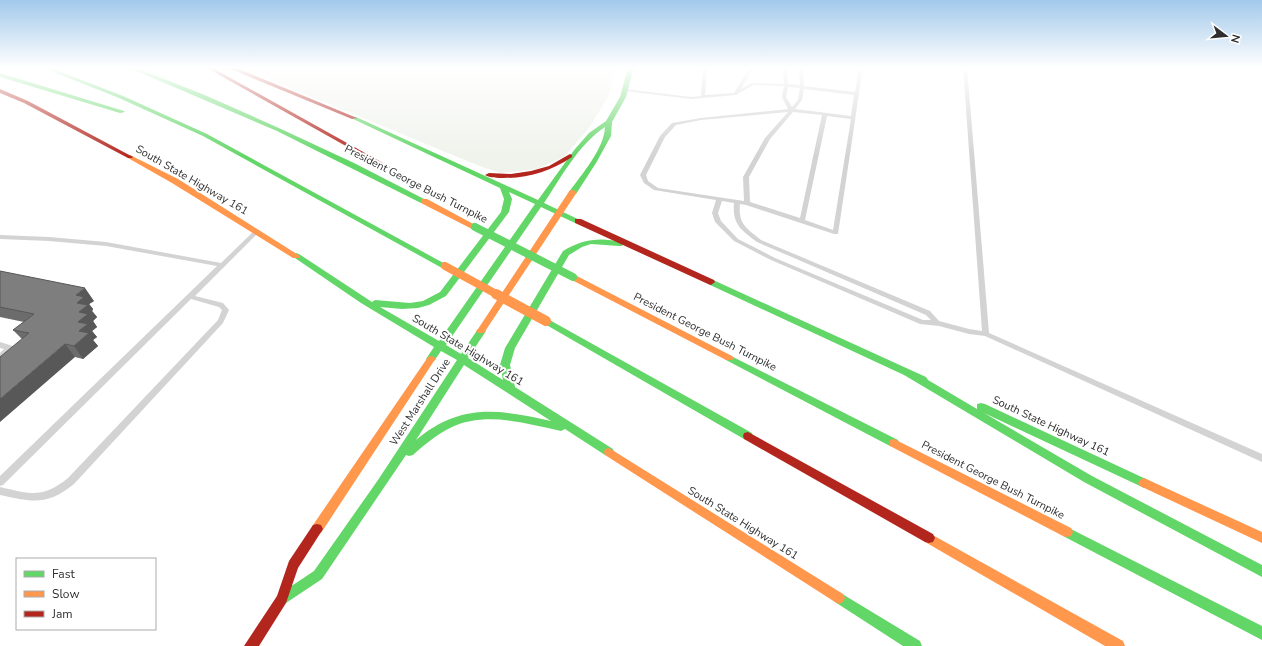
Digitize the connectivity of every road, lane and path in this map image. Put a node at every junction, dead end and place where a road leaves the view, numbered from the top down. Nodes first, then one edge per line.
1 (15, 97) edge
2 (75, 97) edge
3 (120, 97) edge
4 (207, 97) edge
5 (263, 97) edge
6 (306, 97) edge
7 (623, 97) edge
8 (684, 97) edge
9 (700, 97) edge
10 (784, 97) edge
11 (800, 97) edge
12 (857, 97) edge
13 (967, 97) edge
14 (790, 110) junction
15 (128, 114) dead end
16 (825, 114) junction
17 (854, 118) junction
18 (609, 122) junction
19 (199, 143) dead end
20 (577, 150) junction
21 (249, 158) junction
22 (473, 173) junction
23 (406, 178) dead end
24 (503, 187) junction
25 (425, 192) dead end
26 (720, 198) junction
27 (736, 201) junction
28 (747, 202) junction
29 (540, 203) junction
30 (561, 212) junction
31 (461, 220) junction
32 (802, 222) junction
33 (257, 231) junction
34 (0, 237) edge
35 (634, 246) junction
36 (223, 265) junction
37 (190, 297) junction
38 (364, 301) junction
39 (936, 321) junction
40 (986, 334) junction
41 (440, 345) junction
42 (0, 346) edge
43 (0, 357) edge
44 (462, 359) junction
45 (906, 372) junction
46 (510, 389) junction
47 (574, 430) junction
48 (1262, 458) edge
49 (0, 482) edge
50 (382, 482) junction
51 (0, 491) edge
52 (1262, 538) edge
53 (1262, 571) edge
54 (282, 599) junction
55 (1262, 633) edge
56 (250, 646) edge
57 (915, 646) edge
58 (1118, 646) edge

1 - 33 main road, South State Highway 161
2 - 15 main road
3 - 21 main road
4 - 31 main road, President George Bush Turnpike
5 - 23 main road
6 - 22 main road
7 - 18 main road, West Marshall Drive
8 - 9 lane
10 - 14 lane
11 - 14 lane
12 - 17 lane
13 - 40 lane
14 - 16 lane
14 - 26 lane
14 - 28 lane
16 - 17 lane
16 - 32 lane
17 - 32 lane
18 - 20 main road, West Marshall Drive
18 - 30 main road, West Marshall Drive
19 - 21 main road
20 - 22 main road
20 - 29 main road, West Marshall Drive
21 - 58 main road, bridge
22 - 24 main road
24 - 29 main road
24 - 38 main road
25 - 31 main road
26 - 27 lane
26 - 39 lane
27 - 28 lane
27 - 39 lane
28 - 32 lane
29 - 30 main road
29 - 41 main road, West Marshall Drive
30 - 35 main road, South State Highway 161
30 - 44 main road, West Marshall Drive
31 - 55 main road, President George Bush Turnpike, bridge
33 - 36 lane
33 - 38 main road, South State Highway 161
34 - 36 lane
35 - 45 main road, South State Highway 161
35 - 46 main road
36 - 37 lane
37 - 49 lane
37 - 51 lane
38 - 41 main road, South State Highway 161
39 - 40 lane
40 - 48 lane
41 - 44 main road, South State Highway 161
41 - 54 main road, West Marshall Drive
42 - 43 lane
44 - 46 main road, South State Highway 161
44 - 50 main road, West Marshall Drive
45 - 52 main road, South State Highway 161
45 - 53 main road
46 - 47 main road, South State Highway 161
47 - 50 main road
47 - 57 main road, South State Highway 161
50 - 54 main road, West Marshall Drive
54 - 56 main road, West Marshall Drive

